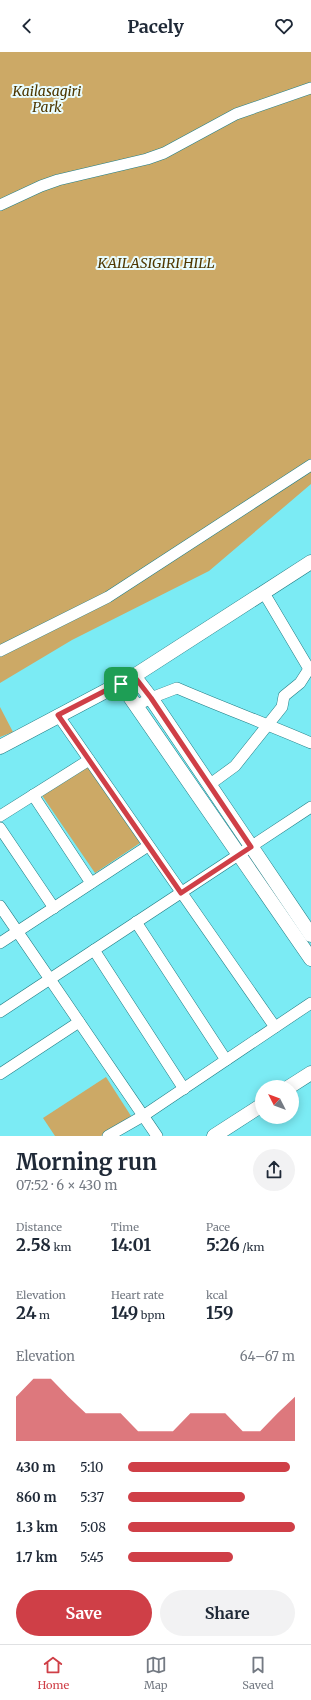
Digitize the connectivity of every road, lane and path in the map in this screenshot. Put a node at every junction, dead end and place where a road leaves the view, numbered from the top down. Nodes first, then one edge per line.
1 (311, 88) edge
2 (0, 204) edge
3 (311, 465) edge
4 (311, 562) edge
5 (264, 593) junction
6 (0, 651) edge
7 (310, 668) edge
8 (134, 676) junction
9 (121, 684) junction
10 (151, 698) junction
11 (136, 706) junction
12 (58, 715) junction
13 (267, 724) junction
14 (311, 743) edge
15 (0, 747) edge
16 (89, 760) junction
17 (209, 785) junction
18 (32, 795) junction
19 (311, 807) edge
20 (0, 816) edge
21 (0, 828) edge
22 (148, 846) junction
23 (245, 850) junction
24 (91, 883) junction
25 (181, 893) junction
26 (0, 906) edge
27 (54, 908) junction
28 (136, 922) junction
29 (18, 932) junction
30 (311, 936) edge
31 (0, 943) edge
32 (94, 950) junction
33 (311, 959) edge
34 (50, 979) junction
35 (311, 1003) edge
36 (0, 1012) edge
37 (79, 1022) junction
38 (275, 1027) junction
39 (226, 1060) junction
40 (311, 1073) edge
41 (0, 1074) edge
42 (299, 1081) edge
43 (184, 1088) junction
44 (255, 1110) edge
45 (143, 1116) junction
46 (108, 1136) edge
47 (157, 1136) edge
48 (214, 1136) edge

1 - 2 street
3 - 6 street
4 - 5 street
5 - 7 street
5 - 8 street
7 - 13 street
8 - 9 street
8 - 10 street
9 - 11 street
9 - 12 street
10 - 11 street
10 - 13 street
10 - 17 street
11 - 23 street
12 - 15 street
12 - 16 street
13 - 14 street
13 - 17 street
16 - 18 street
16 - 22 street
17 - 23 street
18 - 20 street
18 - 24 street
19 - 23 street
21 - 27 street
22 - 24 street
22 - 25 street
23 - 25 street
23 - 30 street
23 - 33 street
24 - 27 street
25 - 28 street
25 - 38 street
26 - 29 street
27 - 29 street
28 - 32 street
28 - 39 street
29 - 31 street
29 - 34 street
32 - 34 street
32 - 43 street
34 - 36 street
34 - 37 street
35 - 38 street
37 - 41 street
37 - 45 street
38 - 39 street
39 - 43 street
40 - 42 street
43 - 45 street
44 - 48 street
45 - 46 street
45 - 47 street

